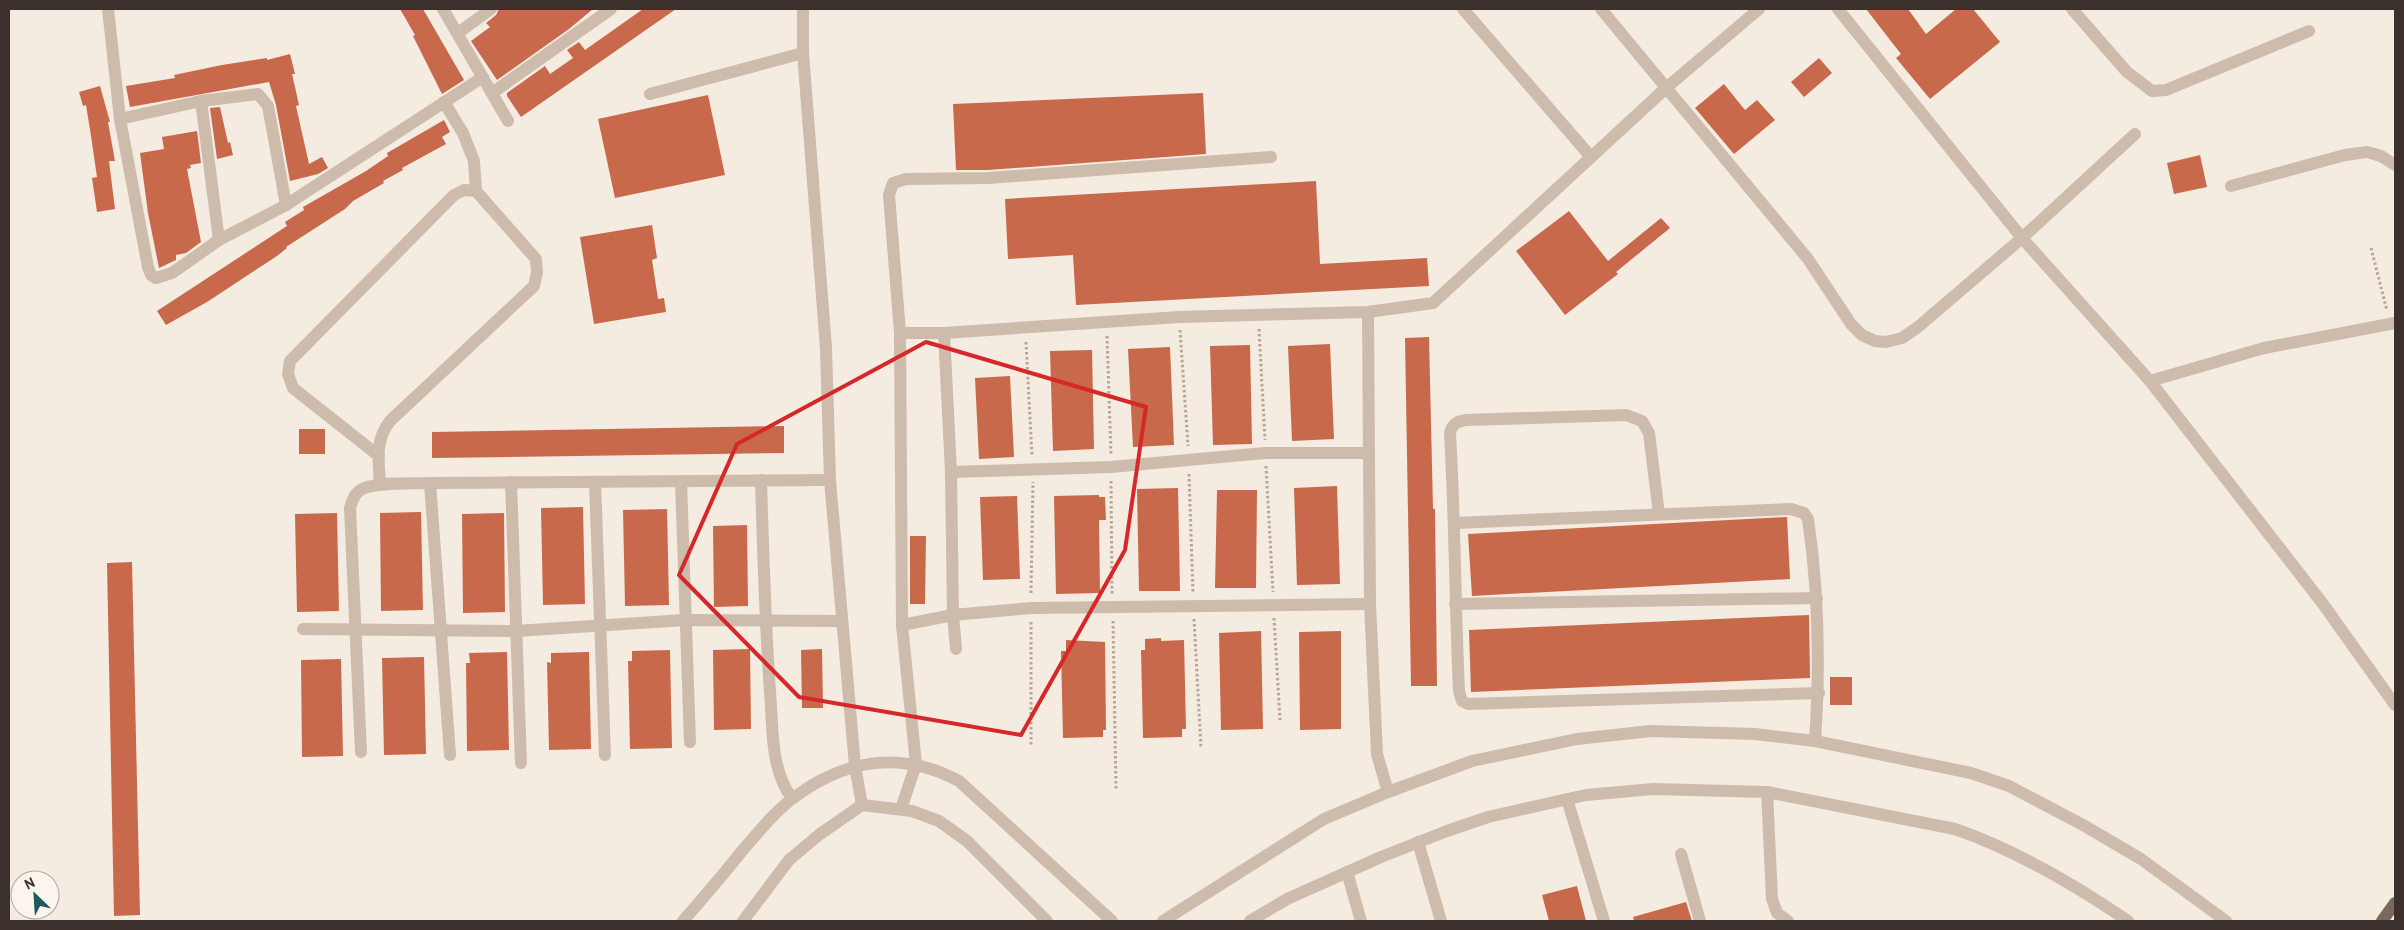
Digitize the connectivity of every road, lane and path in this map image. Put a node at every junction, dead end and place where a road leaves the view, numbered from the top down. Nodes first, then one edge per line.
1 (108, 9) edge
2 (444, 9) edge
3 (491, 9) edge
4 (611, 9) edge
5 (803, 9) edge
6 (1463, 9) edge
7 (1601, 9) edge
8 (1759, 9) edge
9 (1838, 9) edge
10 (2072, 9) edge
11 (2309, 31) dead end
12 (458, 33) junction
13 (803, 53) junction
14 (483, 77) junction
15 (1666, 88) junction
16 (492, 93) junction
17 (650, 94) dead end
18 (201, 101) junction
19 (444, 102) junction
20 (120, 119) junction
21 (508, 121) dead end
22 (2135, 134) dead end
23 (1271, 157) dead end
24 (1591, 157) junction
25 (2395, 165) edge
26 (2231, 186) dead end
27 (476, 191) junction
28 (286, 205) junction
29 (2022, 238) junction
30 (219, 240) junction
31 (2371, 248) dead end
32 (1368, 312) junction
33 (1258, 313) junction
34 (1179, 317) junction
35 (1106, 320) junction
36 (2393, 323) edge
37 (1026, 327) junction
38 (900, 333) junction
39 (944, 333) junction
40 (2150, 381) junction
41 (1265, 453) junction
42 (1369, 453) junction
43 (379, 456) junction
44 (1189, 460) junction
45 (1111, 466) junction
46 (1033, 469) junction
47 (951, 472) junction
48 (681, 480) junction
49 (761, 480) junction
50 (830, 480) junction
51 (510, 482) junction
52 (595, 482) junction
53 (430, 483) junction
54 (380, 485) junction
55 (1659, 514) junction
56 (1455, 523) junction
57 (1817, 598) junction
58 (1370, 604) junction
59 (1454, 604) junction
60 (1274, 605) junction
61 (1193, 606) junction
62 (1112, 607) junction
63 (1031, 608) junction
64 (953, 615) junction
65 (685, 620) junction
66 (764, 620) junction
67 (841, 621) junction
68 (601, 624) junction
69 (902, 625) junction
70 (303, 629) dead end
71 (357, 630) junction
72 (441, 630) junction
73 (516, 631) junction
74 (956, 649) dead end
75 (1818, 694) junction
76 (2395, 705) edge
77 (1280, 720) dead end
78 (1815, 741) junction
79 (690, 742) dead end
80 (1031, 745) dead end
81 (1201, 747) dead end
82 (361, 752) dead end
83 (605, 755) dead end
84 (450, 756) dead end
85 (521, 763) dead end
86 (916, 764) junction
87 (855, 766) junction
88 (1116, 788) dead end
89 (1388, 792) junction
90 (1767, 792) junction
91 (792, 798) junction
92 (1567, 799) junction
93 (862, 805) junction
94 (901, 809) junction
95 (1418, 842) junction
96 (1681, 854) dead end
97 (1347, 872) junction
98 (683, 921) edge
99 (742, 921) edge
100 (1047, 921) edge
101 (1112, 921) edge
102 (1163, 921) edge
103 (1250, 921) edge
104 (1361, 921) edge
105 (1441, 921) edge
106 (1604, 921) edge
107 (1700, 921) edge
108 (1788, 921) edge
109 (2128, 921) edge
110 (2226, 921) edge

1 - 20 street
2 - 12 street
3 - 12 street
4 - 16 street
5 - 13 street
6 - 24 street
7 - 15 street
8 - 15 street
9 - 29 street
10 - 11 street
12 - 14 street
13 - 17 street
13 - 50 street
14 - 16 street
14 - 19 street
15 - 24 street
15 - 29 street
16 - 21 street
18 - 20 street
18 - 28 street
18 - 30 street
19 - 27 street
19 - 28 street
20 - 30 street
22 - 29 street
23 - 38 street
24 - 32 street
25 - 26 street
27 - 43 street
27 - 43 street
28 - 30 street
29 - 40 street
31 - 36 path
32 - 33 street
32 - 42 street
33 - 34 street
33 - 41 path
34 - 35 street
34 - 44 path
35 - 37 street
35 - 45 path
36 - 40 street
37 - 39 street
37 - 46 path
38 - 39 street
38 - 69 street
39 - 47 street
40 - 76 street
41 - 42 street
41 - 44 street
41 - 60 path
42 - 58 street
43 - 54 street
44 - 45 street
44 - 61 path
45 - 46 street
45 - 62 path
46 - 47 street
46 - 63 path
47 - 64 street
48 - 49 street
48 - 52 street
48 - 65 street
49 - 50 street
49 - 66 street
50 - 67 street
51 - 52 street
51 - 53 street
51 - 73 street
52 - 68 street
53 - 54 street
53 - 72 street
54 - 71 street
55 - 56 street
55 - 56 street
55 - 57 street
56 - 59 street
57 - 59 street
57 - 75 street
58 - 60 street
58 - 89 street
59 - 75 street
60 - 61 street
60 - 77 path
61 - 62 street
61 - 81 path
62 - 63 street
62 - 88 path
63 - 64 street
63 - 80 path
64 - 69 street
64 - 74 street
65 - 66 street
65 - 68 street
65 - 79 street
66 - 67 street
66 - 91 street
67 - 87 street
68 - 73 street
68 - 83 street
69 - 86 street
70 - 71 street
71 - 72 street
71 - 82 street
72 - 73 street
72 - 84 street
73 - 85 street
75 - 78 street
78 - 89 street
78 - 110 street
86 - 87 street
86 - 94 street
86 - 101 street
87 - 91 street
87 - 93 street
89 - 102 street
90 - 92 street
90 - 108 street
90 - 109 street
91 - 98 street
92 - 95 street
92 - 106 street
93 - 94 street
93 - 99 street
94 - 100 street
95 - 97 street
95 - 105 street
96 - 107 street
97 - 103 street
97 - 104 street

